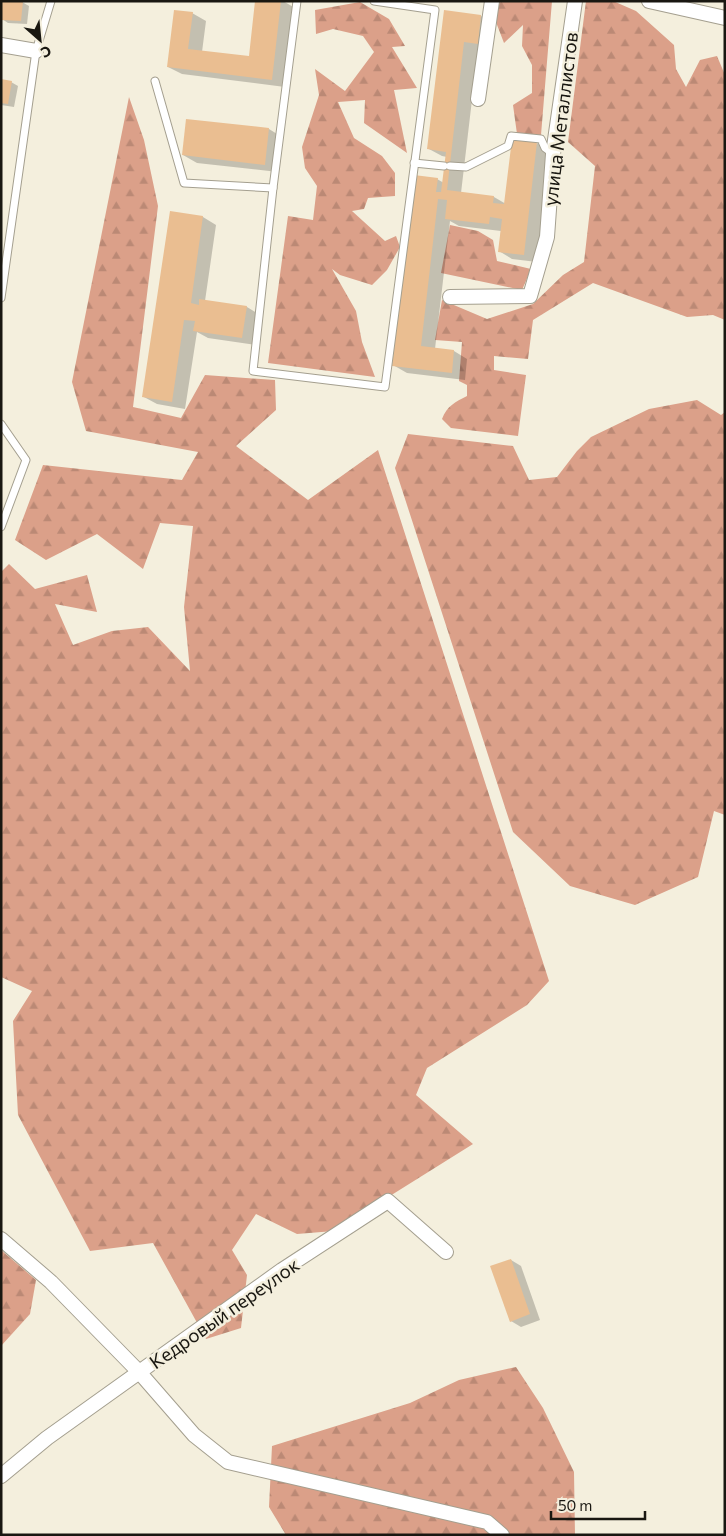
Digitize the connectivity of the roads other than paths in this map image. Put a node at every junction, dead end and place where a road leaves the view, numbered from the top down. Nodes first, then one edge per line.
1 (51, 1) edge
2 (297, 1) edge
3 (374, 1) edge
4 (492, 1) edge
5 (575, 1) edge
6 (649, 1) edge
7 (725, 18) edge
8 (1, 45) edge
9 (36, 51) junction
10 (155, 81) dead end
11 (478, 99) dead end
12 (553, 154) junction
13 (414, 163) junction
14 (273, 188) junction
15 (450, 297) dead end
16 (1, 298) edge
17 (1, 424) edge
18 (1, 527) edge
19 (1, 1239) edge
20 (446, 1252) dead end
21 (140, 1373) junction
22 (1, 1476) edge
23 (502, 1535) edge

1 - 9 lane
2 - 14 lane
3 - 13 lane
4 - 11 street
5 - 12 street, улица Металлистов
6 - 7 street
8 - 9 street
9 - 16 lane
10 - 14 lane
12 - 13 lane
12 - 15 street, улица Металлистов
13 - 14 lane
17 - 18 lane
19 - 21 street
20 - 21 street, Кедровый переулок
21 - 22 street, Кедровый переулок
21 - 23 street

